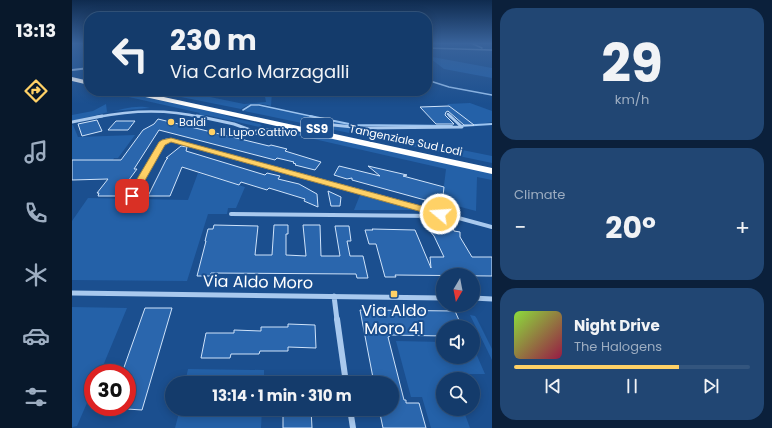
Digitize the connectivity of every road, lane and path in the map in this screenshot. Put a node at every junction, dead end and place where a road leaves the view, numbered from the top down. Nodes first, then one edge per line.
1 (84, 69) edge
2 (72, 70) edge
3 (72, 78) edge
4 (84, 80) edge
5 (150, 96) edge
6 (165, 96) edge
7 (229, 113) junction
8 (448, 114) dead end
9 (72, 122) edge
10 (314, 128) junction
11 (256, 132) junction
12 (328, 135) junction
13 (492, 166) edge
14 (492, 171) edge
15 (132, 196) dead end
16 (440, 213) junction
17 (231, 214) dead end
18 (492, 226) edge
19 (72, 293) edge
20 (334, 296) junction
21 (436, 298) edge
22 (480, 298) edge
23 (492, 299) edge
24 (345, 376) edge
25 (351, 416) edge
26 (353, 428) edge

1 - 2 street
3 - 4 highway
5 - 7 highway, Tangenziale Sud Lodi / SS9
6 - 10 highway, Tangenziale Sud Lodi / SS9
7 - 11 highway
7 - 12 highway, Tangenziale Sud Lodi / SS9
8 - 10 street
9 - 11 street
10 - 13 highway, Tangenziale Sud Lodi / SS9
11 - 12 highway
12 - 14 highway, Tangenziale Sud Lodi / SS9
15 - 16 street
16 - 17 street
16 - 18 street
19 - 20 street, Via Aldo Moro
20 - 21 street, Via Aldo Moro
20 - 24 street
22 - 23 street
25 - 26 street

